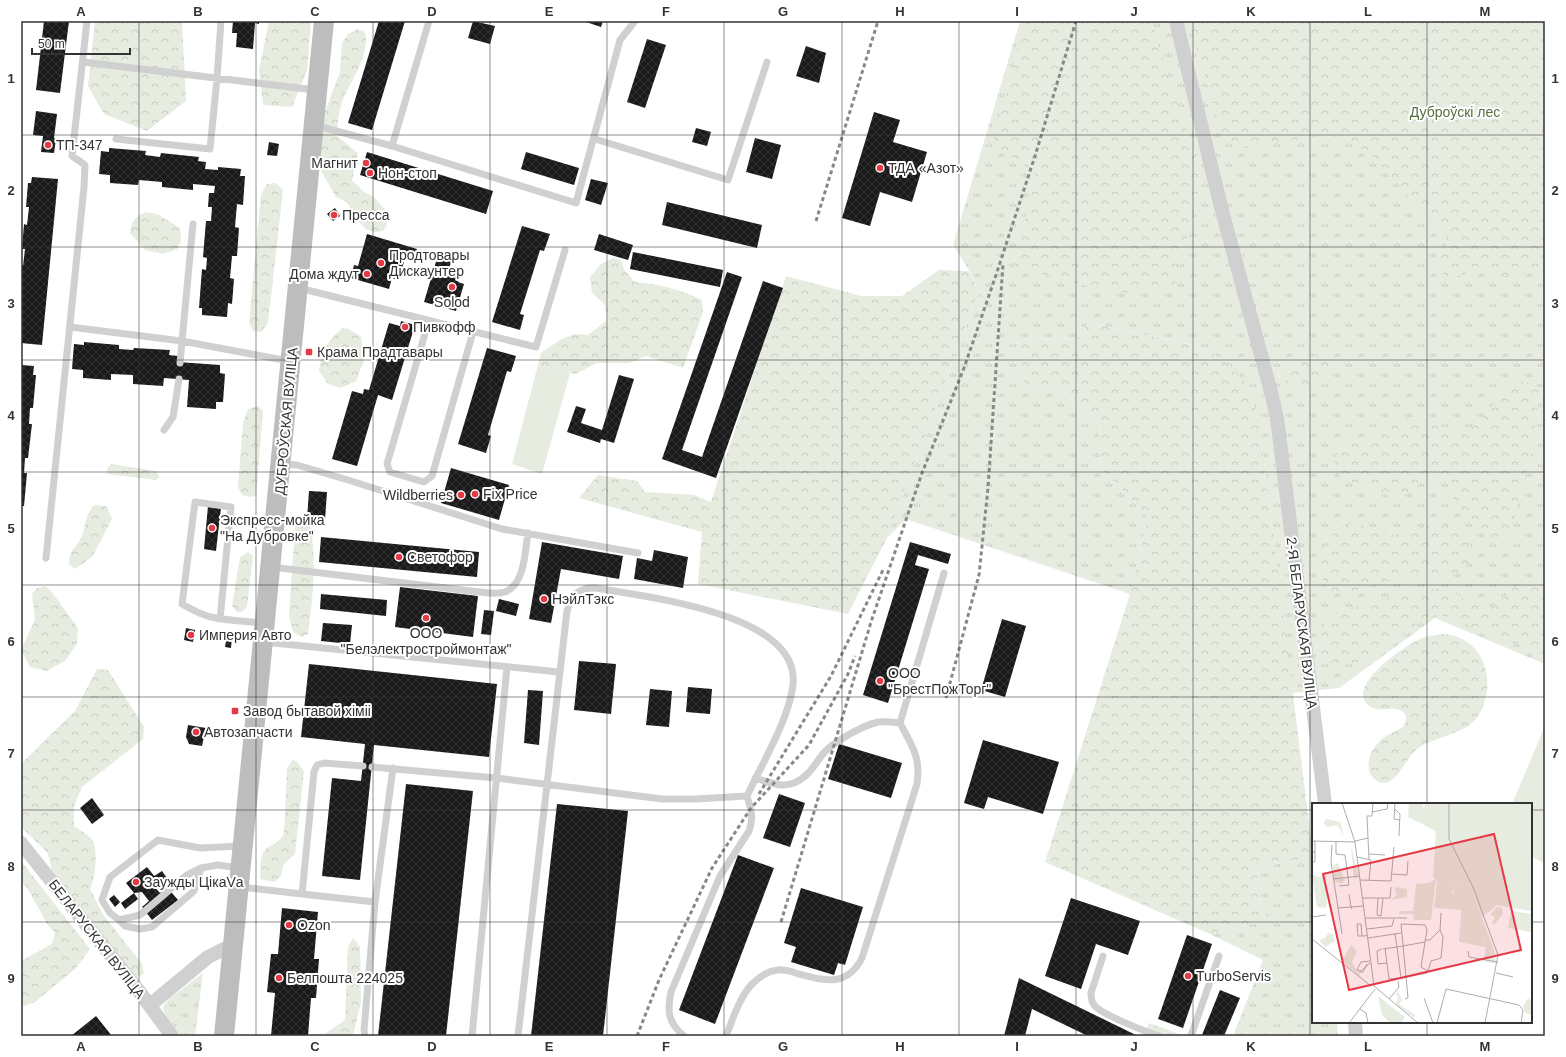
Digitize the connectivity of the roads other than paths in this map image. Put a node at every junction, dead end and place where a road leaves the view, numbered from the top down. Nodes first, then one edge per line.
1 (87, 21) edge
2 (221, 21) edge
3 (324, 21) edge
4 (429, 21) edge
5 (635, 21) edge
6 (1176, 21) edge
7 (83, 62) junction
8 (766, 62) dead end
9 (217, 78) junction
10 (318, 90) junction
11 (314, 125) junction
12 (116, 139) dead end
13 (595, 139) junction
14 (392, 146) junction
15 (193, 224) dead end
16 (565, 250) dead end
17 (299, 288) junction
18 (429, 320) junction
19 (70, 327) junction
20 (473, 332) junction
21 (182, 341) junction
22 (291, 361) junction
23 (180, 363) dead end
24 (179, 379) dead end
25 (164, 430) dead end
26 (281, 464) junction
27 (528, 533) junction
28 (638, 553) dead end
29 (46, 558) dead end
30 (272, 567) junction
31 (944, 573) dead end
32 (220, 619) junction
33 (265, 632) junction
34 (507, 667) junction
35 (559, 672) junction
36 (900, 723) junction
37 (363, 766) dead end
38 (372, 767) dead end
39 (393, 768) junction
40 (496, 778) junction
41 (755, 778) junction
42 (547, 785) junction
43 (747, 796) junction
44 (1325, 803) edge
45 (21, 843) edge
46 (244, 845) junction
47 (201, 868) junction
48 (240, 877) junction
49 (302, 894) junction
50 (375, 902) junction
51 (119, 920) junction
52 (234, 944) junction
53 (1103, 956) dead end
54 (1219, 956) dead end
55 (150, 1005) junction
56 (1355, 1023) edge
57 (172, 1036) edge
58 (224, 1036) edge
59 (365, 1036) edge
60 (472, 1036) edge
61 (518, 1036) edge
62 (684, 1036) edge
63 (726, 1036) edge
64 (1159, 1036) edge
65 (1191, 1036) edge
66 (1356, 1036) edge

1 - 7 lane
2 - 9 lane
3 - 10 main road, ДУБРОЎСКАЯ ВУЛІЦА
4 - 14 lane
5 - 13 lane
6 - 44 street, 2-Я БЕЛАРУСКАЯ ВУЛІЦА
7 - 9 lane
7 - 19 lane
8 - 13 lane
9 - 10 lane
9 - 12 lane
10 - 11 main road, ДУБРОЎСКАЯ ВУЛІЦА
11 - 14 lane
11 - 17 main road, ДУБРОЎСКАЯ ВУЛІЦА
13 - 14 lane
15 - 21 lane
16 - 20 lane
17 - 18 lane
17 - 22 main road, ДУБРОЎСКАЯ ВУЛІЦА
18 - 20 lane
18 - 20 lane
19 - 21 lane
19 - 29 lane
21 - 22 lane
21 - 23 lane
22 - 26 main road, ДУБРОЎСКАЯ ВУЛІЦА
24 - 25 lane
26 - 27 lane
26 - 30 main road, ДУБРОЎСКАЯ ВУЛІЦА
27 - 28 lane
27 - 30 lane
30 - 33 main road, ДУБРОЎСКАЯ ВУЛІЦА
31 - 36 lane
32 - 32 lane
32 - 33 lane
33 - 34 lane
33 - 46 main road, ДУБРОЎСКАЯ ВУЛІЦА
34 - 35 lane
34 - 40 lane
35 - 41 lane
35 - 42 lane
36 - 41 lane
36 - 63 lane
37 - 49 lane
38 - 39 lane
39 - 40 lane
39 - 50 lane
40 - 42 lane
40 - 60 lane
41 - 43 lane
42 - 43 lane
42 - 61 lane
43 - 62 lane
45 - 55 street, БЕЛАРУСКАЯ ВУЛІЦА
46 - 48 main road, ДУБРОЎСКАЯ ВУЛІЦА
46 - 51 lane
47 - 48 lane
47 - 51 lane
47 - 51 lane
48 - 49 lane
48 - 52 main road, ДУБРОЎСКАЯ ВУЛІЦА
49 - 50 lane
50 - 59 lane
52 - 55 street
52 - 58 main road, ДУБРОЎСКАЯ ВУЛІЦА
53 - 64 lane
54 - 65 lane
55 - 57 street, БЕЛАРУСКАЯ ВУЛІЦА
56 - 66 street

